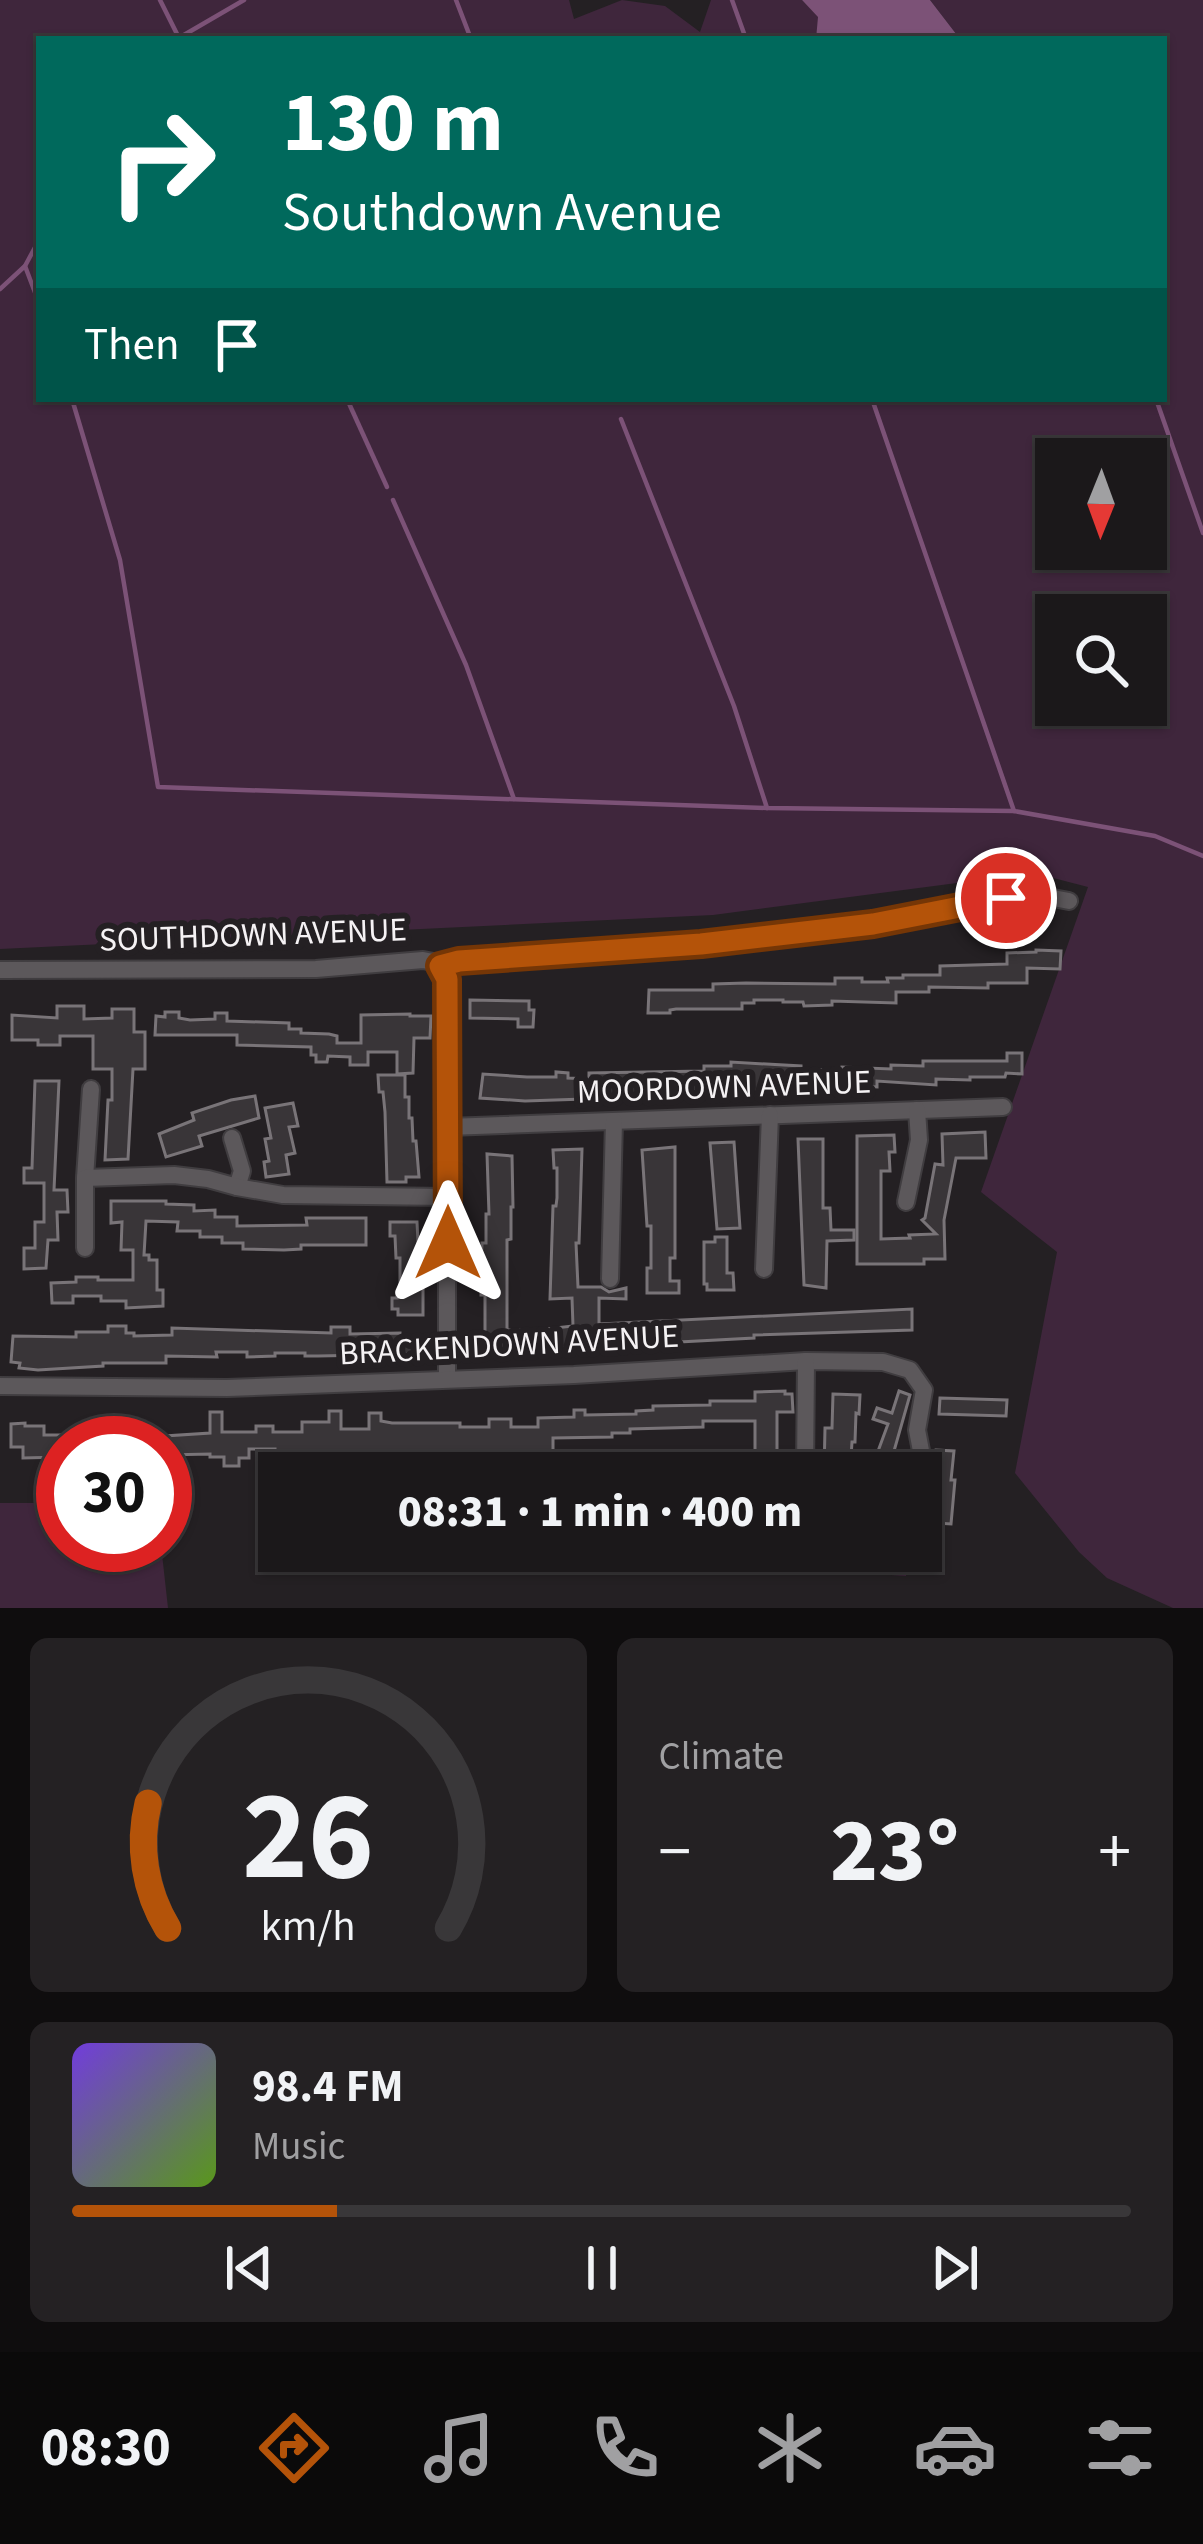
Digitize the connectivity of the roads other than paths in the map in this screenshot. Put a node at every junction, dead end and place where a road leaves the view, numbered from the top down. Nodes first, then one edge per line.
1 (1069, 901) dead end
2 (440, 966) junction
3 (3, 970) edge
4 (91, 1088) dead end
5 (1003, 1107) dead end
6 (917, 1110) junction
7 (770, 1115) junction
8 (614, 1121) junction
9 (448, 1127) junction
10 (232, 1138) dead end
11 (86, 1178) junction
12 (237, 1187) junction
13 (448, 1197) junction
14 (906, 1202) dead end
15 (85, 1248) dead end
16 (764, 1269) dead end
17 (610, 1279) dead end
18 (806, 1360) junction
19 (447, 1378) junction
20 (0, 1386) edge
21 (805, 1452) edge
22 (921, 1452) edge

1 - 2 street, SOUTHDOWN AVENUE
2 - 3 street, SOUTHDOWN AVENUE
2 - 9 street
4 - 11 street
5 - 6 street, MOORDOWN AVENUE
6 - 7 street, MOORDOWN AVENUE
6 - 14 street
7 - 8 street, MOORDOWN AVENUE
7 - 16 street
8 - 9 street, MOORDOWN AVENUE
8 - 17 street
9 - 13 street
10 - 12 street
11 - 12 street
11 - 15 street
12 - 13 street
13 - 19 street
18 - 19 street, BRACKENDOWN AVENUE
18 - 21 street
18 - 22 street, BRACKENDOWN AVENUE
19 - 20 street, BRACKENDOWN AVENUE

